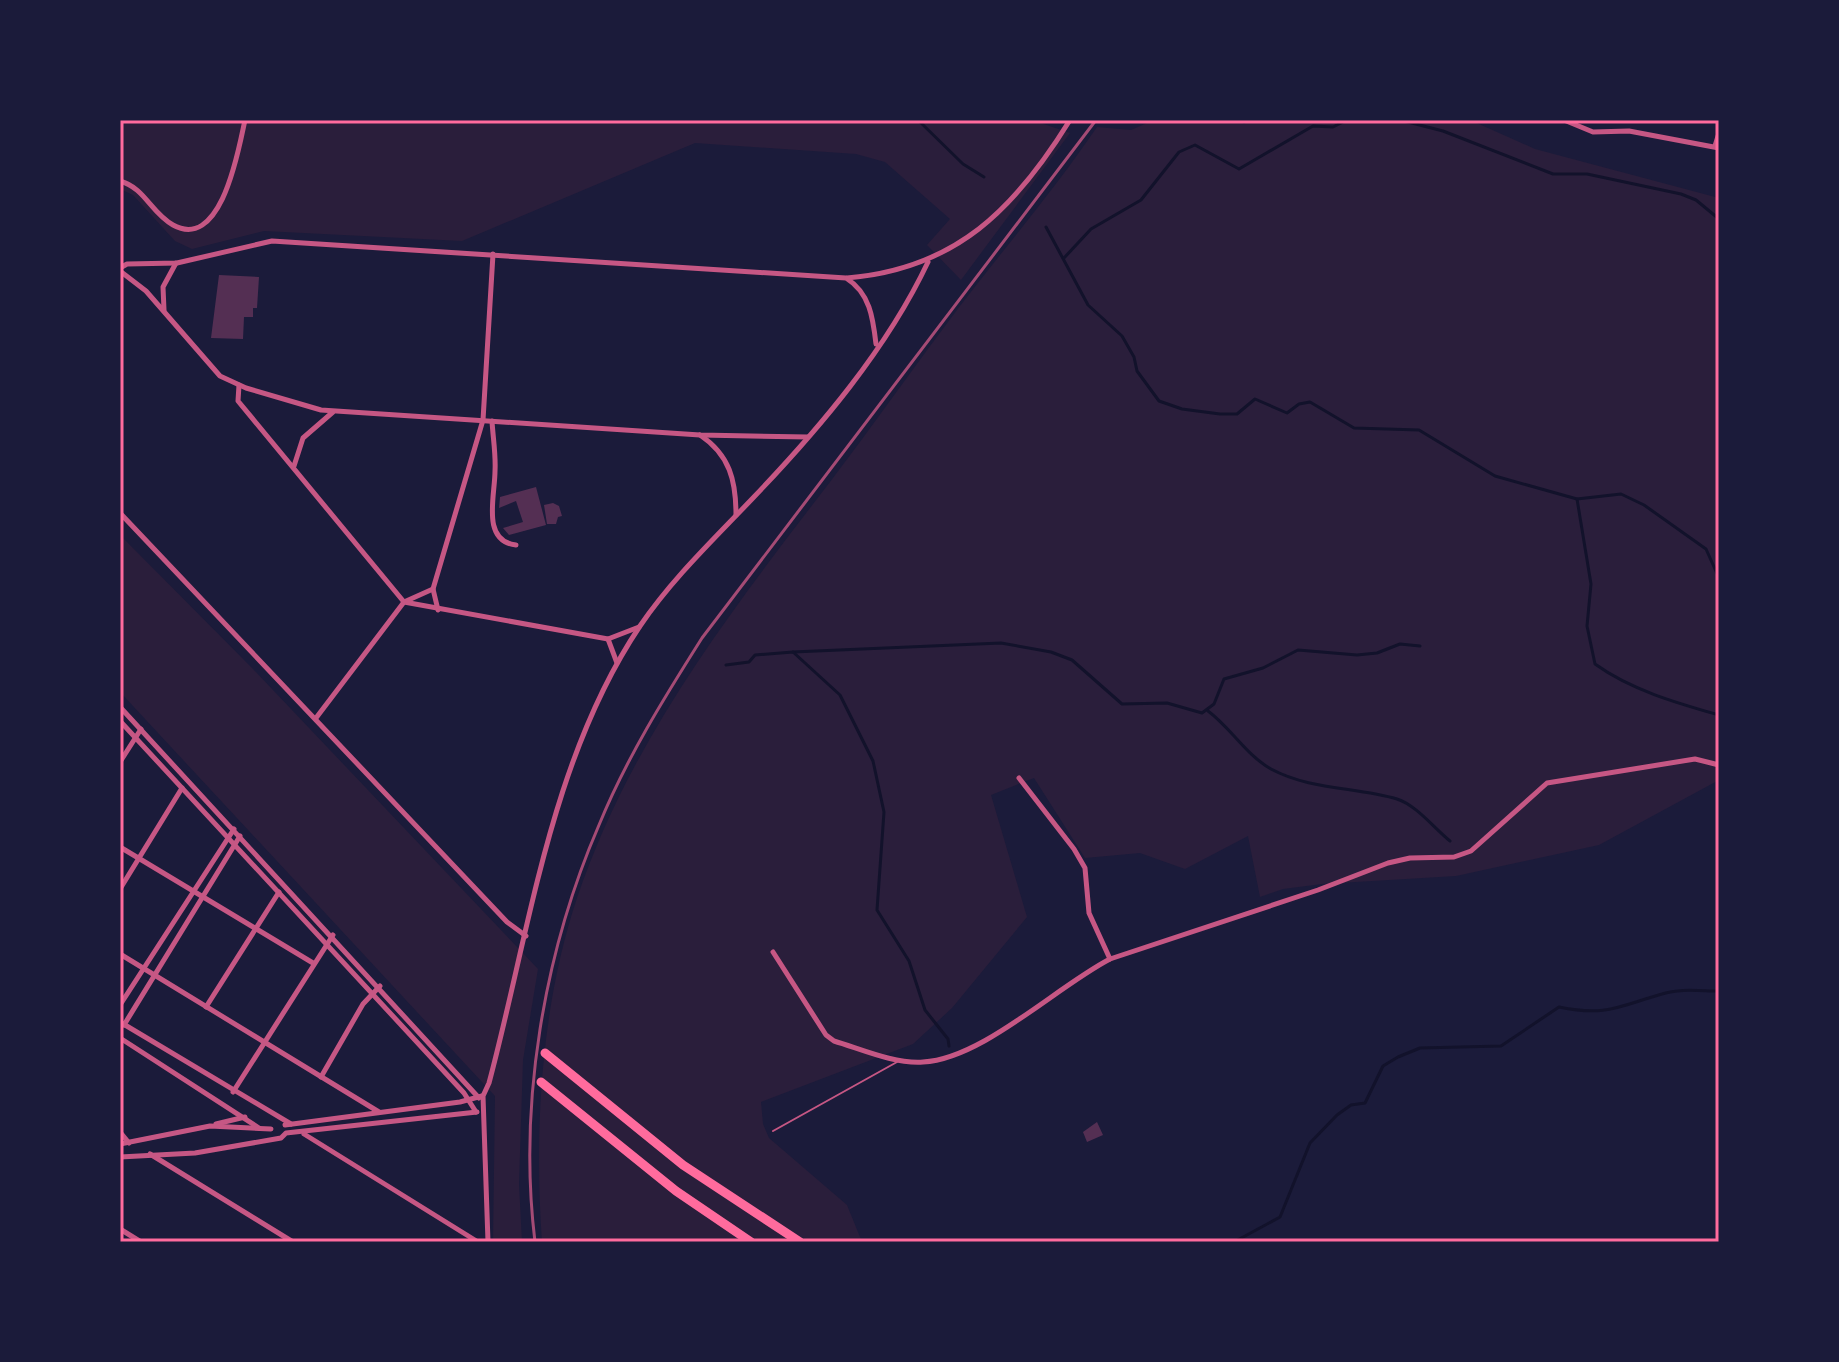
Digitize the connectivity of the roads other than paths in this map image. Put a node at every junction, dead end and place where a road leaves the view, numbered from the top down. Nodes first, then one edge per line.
1 (245, 120) edge
2 (1070, 120) edge
3 (1564, 120) edge
4 (1719, 133) edge
5 (1717, 147) edge
6 (120, 181) edge
7 (493, 254) junction
8 (928, 262) junction
9 (177, 263) junction
10 (120, 270) edge
11 (846, 278) junction
12 (165, 314) junction
13 (877, 345) junction
14 (239, 385) junction
15 (335, 411) junction
16 (483, 420) junction
17 (492, 421) junction
18 (700, 435) junction
19 (809, 437) junction
20 (783, 438) junction
21 (793, 455) junction
22 (294, 467) junction
23 (120, 513) edge
24 (736, 515) junction
25 (516, 545) dead end
26 (433, 589) junction
27 (404, 602) junction
28 (438, 610) junction
29 (640, 627) junction
30 (608, 639) junction
31 (617, 664) junction
32 (120, 707) edge
33 (316, 718) junction
34 (120, 721) edge
35 (141, 729) junction
36 (135, 737) junction
37 (120, 762) edge
38 (1719, 765) edge
39 (1019, 778) dead end
40 (182, 788) junction
41 (234, 829) junction
42 (227, 836) junction
43 (240, 836) junction
44 (236, 846) junction
45 (120, 847) edge
46 (139, 859) junction
47 (120, 889) edge
48 (192, 889) junction
49 (279, 892) junction
50 (205, 897) junction
51 (257, 929) junction
52 (333, 935) junction
53 (527, 936) junction
54 (326, 943) junction
55 (773, 952) dead end
56 (120, 954) edge
57 (1110, 959) junction
58 (313, 963) junction
59 (143, 968) junction
60 (155, 976) junction
61 (380, 986) junction
62 (373, 993) junction
63 (120, 1005) edge
64 (206, 1007) junction
65 (122, 1023) edge
66 (120, 1038) edge
67 (264, 1042) junction
68 (545, 1053) dead end
69 (900, 1060) junction
70 (321, 1077) junction
71 (541, 1082) dead end
72 (233, 1092) junction
73 (481, 1097) junction
74 (470, 1100) junction
75 (379, 1112) junction
76 (476, 1112) junction
77 (485, 1114) junction
78 (246, 1117) junction
79 (283, 1122) junction
80 (210, 1126) junction
81 (259, 1128) junction
82 (271, 1129) junction
83 (773, 1131) dead end
84 (120, 1132) edge
85 (286, 1133) junction
86 (304, 1133) junction
87 (274, 1137) junction
88 (129, 1143) junction
89 (120, 1144) edge
90 (149, 1153) junction
91 (120, 1157) edge
92 (120, 1229) edge
93 (141, 1242) edge
94 (293, 1242) edge
95 (478, 1242) edge
96 (488, 1242) edge
97 (751, 1242) edge
98 (800, 1242) edge

1 - 6 street
2 - 8 street
3 - 5 street
4 - 5 street
7 - 9 street
7 - 11 street
7 - 16 street
8 - 11 street
8 - 13 street
9 - 10 street
9 - 12 street
10 - 12 street
11 - 13 street
12 - 14 street
13 - 19 street
14 - 15 street
14 - 22 street
15 - 16 street
15 - 22 street
16 - 17 street
16 - 26 street
17 - 18 street
17 - 25 street
18 - 20 street
18 - 24 street
19 - 20 street
19 - 21 street
20 - 21 street
21 - 24 street
22 - 27 street
23 - 33 street
24 - 29 street
26 - 27 street
26 - 28 street
27 - 28 street
27 - 33 street
28 - 30 street
29 - 30 street
29 - 31 street
30 - 31 street
31 - 53 street
32 - 35 street
33 - 53 street
34 - 36 street
35 - 36 street
35 - 41 street
36 - 37 street
36 - 40 street
38 - 57 street
39 - 57 street
40 - 42 street
40 - 46 street
41 - 42 street
41 - 43 street
42 - 44 street
42 - 48 street
43 - 44 street
43 - 52 street
44 - 49 street
44 - 50 street
45 - 46 street
46 - 47 street
46 - 48 street
48 - 50 street
48 - 59 street
49 - 51 street
49 - 54 street
50 - 51 street
50 - 60 street
51 - 58 street
51 - 64 street
52 - 54 street
52 - 61 street
53 - 73 street
54 - 58 street
54 - 62 street
55 - 69 street
56 - 59 street
57 - 69 street
58 - 67 street
59 - 60 street
59 - 63 street
60 - 64 street
60 - 65 street
61 - 62 street
61 - 73 street
62 - 70 street
62 - 74 street
64 - 67 street
65 - 72 street
66 - 78 street
67 - 70 street
67 - 72 street
68 - 98 highway
69 - 83 lane
70 - 75 street
71 - 97 highway
72 - 79 street
73 - 74 street
73 - 77 street
74 - 75 street
74 - 76 street
75 - 79 street
76 - 77 street
76 - 86 street
77 - 96 street
78 - 80 street
78 - 81 street
79 - 82 street
79 - 85 street
80 - 81 street
80 - 88 street
81 - 82 street
82 - 87 street
84 - 88 street
85 - 86 street
85 - 87 street
86 - 95 street
87 - 90 street
88 - 89 street
90 - 91 street
90 - 94 street
92 - 93 street

